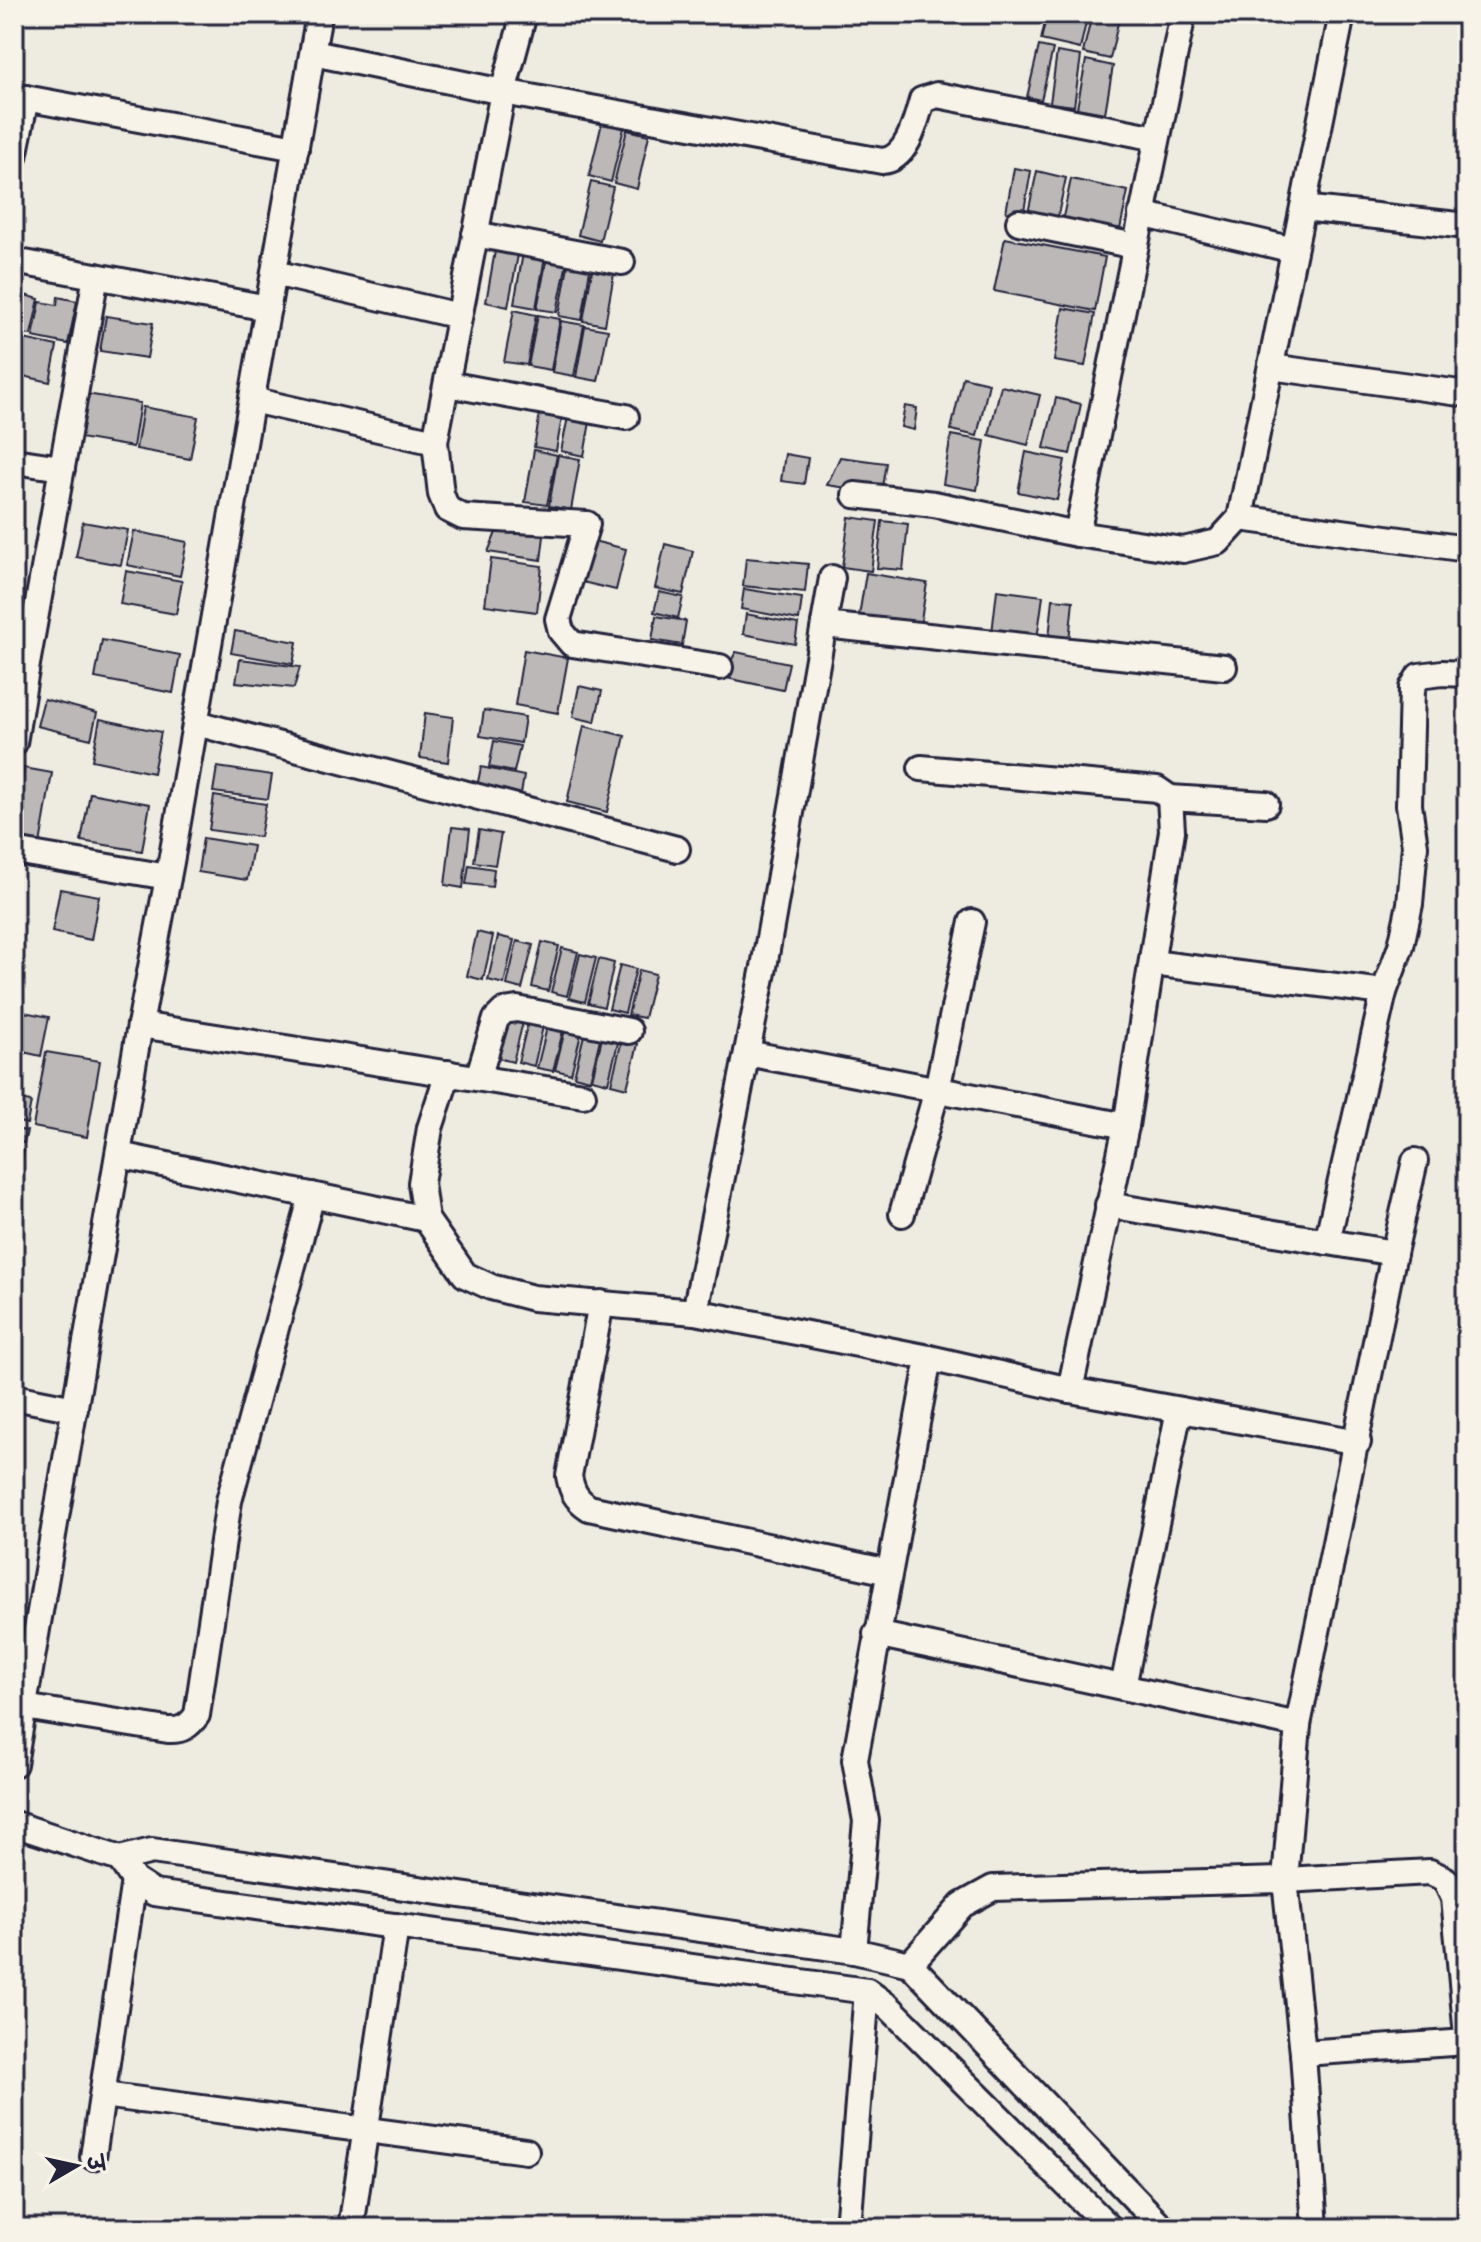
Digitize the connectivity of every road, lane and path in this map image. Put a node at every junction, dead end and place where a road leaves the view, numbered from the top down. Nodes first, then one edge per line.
1 (319, 14) edge
2 (524, 14) edge
3 (1183, 14) edge
4 (1342, 14) edge
5 (313, 53) junction
6 (503, 92) junction
7 (20, 97) edge
8 (1157, 138) junction
9 (296, 148) junction
10 (14, 157) edge
11 (1303, 208) junction
12 (1141, 214) junction
13 (1019, 222) dead end
14 (1467, 226) edge
15 (475, 234) junction
16 (1135, 246) junction
17 (1294, 250) junction
18 (14, 261) edge
19 (622, 262) dead end
20 (274, 273) junction
21 (96, 276) junction
22 (268, 308) junction
23 (459, 316) junction
24 (1271, 367) junction
25 (447, 384) junction
26 (1467, 394) edge
27 (252, 400) junction
28 (626, 417) dead end
29 (435, 442) junction
30 (14, 461) edge
31 (62, 468) junction
32 (855, 495) dead end
33 (1240, 518) junction
34 (1077, 534) junction
35 (1467, 549) edge
36 (832, 578) dead end
37 (824, 625) junction
38 (720, 667) dead end
39 (1224, 667) dead end
40 (20, 669) edge
41 (1467, 674) edge
42 (196, 723) junction
43 (14, 743) edge
44 (921, 768) dead end
45 (1170, 798) junction
46 (1266, 804) dead end
47 (677, 849) dead end
48 (14, 851) edge
49 (168, 877) junction
50 (972, 922) dead end
51 (1152, 963) junction
52 (1384, 992) junction
53 (140, 1025) junction
54 (629, 1031) dead end
55 (747, 1053) junction
56 (448, 1073) junction
57 (478, 1078) junction
58 (937, 1090) junction
59 (583, 1095) dead end
60 (1126, 1126) junction
61 (119, 1155) junction
62 (1415, 1161) dead end
63 (312, 1195) junction
64 (1108, 1205) junction
65 (902, 1214) dead end
66 (426, 1219) junction
67 (1327, 1242) junction
68 (1394, 1253) junction
69 (601, 1303) junction
70 (695, 1312) junction
71 (929, 1358) junction
72 (1070, 1390) junction
73 (14, 1397) edge
74 (75, 1409) junction
75 (1179, 1410) junction
76 (1358, 1442) junction
77 (889, 1572) junction
78 (876, 1634) junction
79 (1123, 1687) junction
80 (24, 1707) junction
81 (1298, 1725) junction
82 (14, 1764) edge
83 (14, 1824) edge
84 (120, 1859) junction
85 (134, 1880) junction
86 (1285, 1880) junction
87 (396, 1926) junction
88 (1462, 1936) edge
89 (854, 1951) junction
90 (910, 1964) junction
91 (867, 1991) junction
92 (1467, 2036) edge
93 (1467, 2042) edge
94 (1303, 2053) junction
95 (103, 2095) junction
96 (365, 2129) junction
97 (526, 2151) dead end
98 (93, 2157) dead end
99 (351, 2228) edge
100 (848, 2228) edge
101 (1110, 2228) edge
102 (1163, 2228) edge
103 (1315, 2228) edge

1 - 5 street
2 - 6 street
3 - 8 street
4 - 11 street
5 - 6 street
5 - 9 street
6 - 8 street
6 - 15 street
7 - 9 street
7 - 10 street
8 - 12 street
9 - 20 street
11 - 14 street
11 - 17 street
12 - 16 street
12 - 17 street
13 - 16 street
15 - 19 street
15 - 23 street
16 - 34 street
17 - 24 street
18 - 21 street
20 - 22 street
20 - 23 street
21 - 22 street
21 - 31 street
22 - 27 street
23 - 25 street
24 - 26 street
24 - 33 street
25 - 28 street
25 - 29 street
27 - 29 street
27 - 42 street
29 - 38 street
30 - 31 street
31 - 40 street
32 - 34 street
33 - 34 street
33 - 35 street
36 - 37 street
37 - 39 street
37 - 55 street
40 - 43 street
41 - 52 street
42 - 47 street
42 - 49 street
44 - 45 street
45 - 46 street
45 - 51 street
48 - 49 street
49 - 53 street
50 - 58 street
51 - 52 street
51 - 60 street
52 - 67 street
53 - 56 street
53 - 61 street
54 - 57 street
55 - 58 street
55 - 70 street
56 - 57 street
56 - 66 street
57 - 59 street
58 - 60 street
58 - 65 street
60 - 64 street
61 - 63 street
61 - 74 street
62 - 68 street
63 - 66 street
63 - 80 street
64 - 67 street
64 - 72 street
66 - 69 street
67 - 68 street
68 - 76 street
69 - 70 street
69 - 77 street
70 - 71 street
71 - 72 street
71 - 77 street
72 - 75 street
73 - 74 street
74 - 80 street
75 - 76 street
75 - 79 street
76 - 81 street
77 - 78 street
78 - 79 street
78 - 89 street
79 - 81 street
80 - 82 street
81 - 86 street
83 - 84 street
84 - 85 street
84 - 89 street
85 - 87 street
85 - 95 street
86 - 88 street
86 - 90 street
86 - 94 street
87 - 91 street
87 - 96 street
88 - 92 street
89 - 90 street
90 - 102 street
91 - 100 street
91 - 101 street
93 - 94 street
94 - 103 street
95 - 96 street
95 - 98 street
96 - 97 street
96 - 99 street

